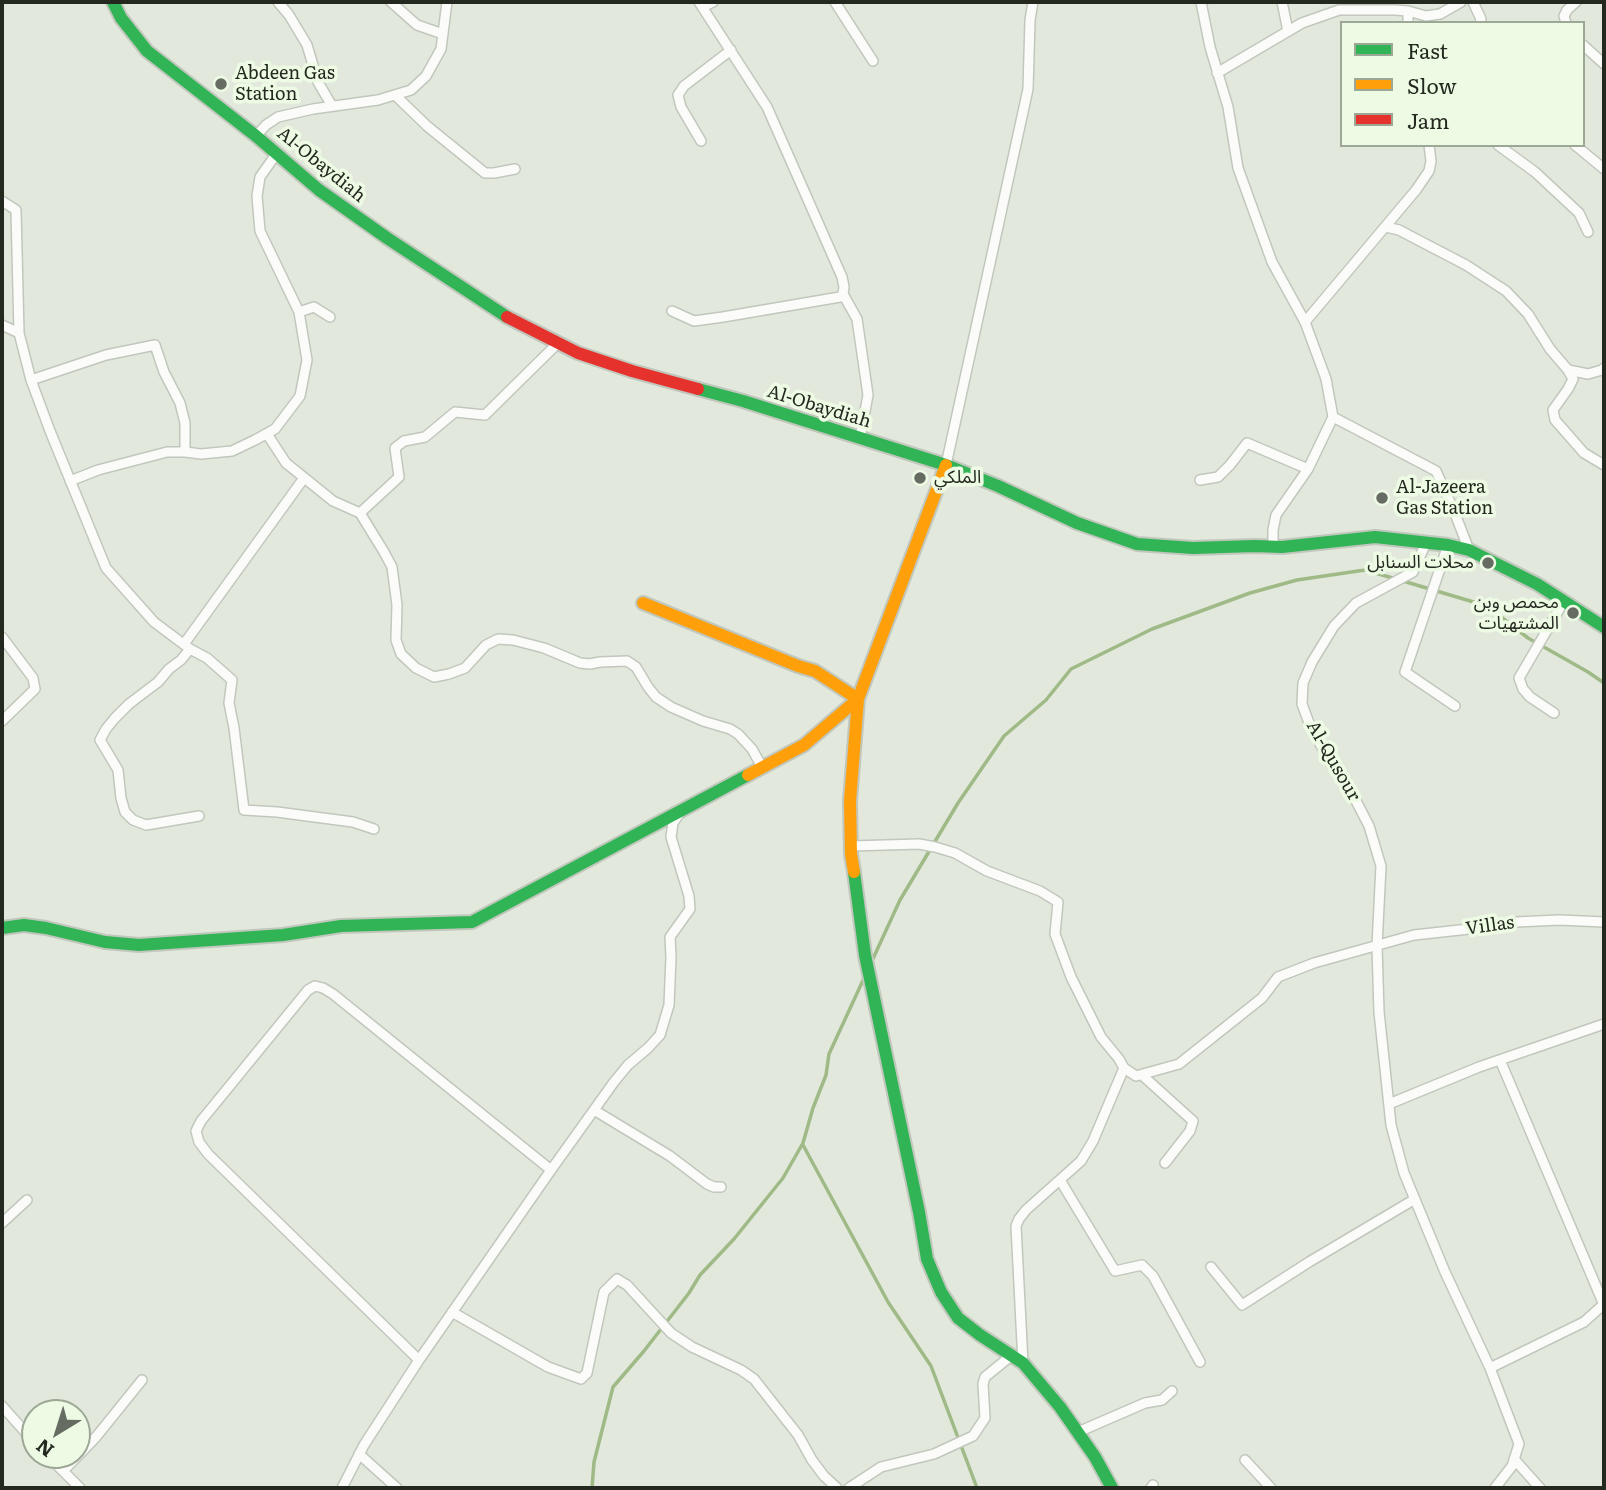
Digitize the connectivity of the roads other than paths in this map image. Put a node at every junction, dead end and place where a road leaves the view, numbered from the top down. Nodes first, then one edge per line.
1 (113, 2) edge
2 (278, 2) edge
3 (391, 2) edge
4 (447, 2) edge
5 (713, 2) edge
6 (835, 2) edge
7 (1033, 2) edge
8 (1201, 2) edge
9 (1282, 2) edge
10 (1461, 2) edge
11 (1473, 2) edge
12 (1576, 2) edge
13 (701, 5) edge
14 (1355, 6) edge
15 (1408, 11) junction
16 (1408, 21) edge
17 (1480, 21) edge
18 (1565, 21) edge
19 (1288, 31) junction
20 (443, 34) junction
21 (1585, 47) edge
22 (730, 50) junction
23 (873, 61) dead end
24 (1604, 64) edge
25 (1217, 73) junction
26 (396, 95) junction
27 (332, 106) junction
28 (256, 136) junction
29 (701, 141) dead end
30 (1429, 147) edge
31 (1501, 147) edge
32 (1577, 147) edge
33 (277, 153) junction
34 (515, 169) dead end
35 (1604, 169) edge
36 (2, 201) edge
37 (1385, 227) junction
38 (1588, 232) dead end
39 (843, 294) junction
40 (672, 311) dead end
41 (299, 312) junction
42 (330, 317) dead end
43 (1305, 323) junction
44 (2, 325) edge
45 (19, 333) junction
46 (558, 343) junction
47 (1604, 368) edge
48 (1568, 370) junction
49 (31, 380) junction
50 (1333, 417) junction
51 (267, 433) junction
52 (860, 438) junction
53 (185, 452) junction
54 (946, 465) junction
55 (1604, 465) edge
56 (1308, 469) junction
57 (304, 478) junction
58 (1200, 480) dead end
59 (70, 481) junction
60 (360, 513) junction
61 (1426, 543) junction
62 (1448, 545) junction
63 (1273, 547) junction
64 (1469, 550) junction
65 (1564, 601) junction
66 (643, 603) dead end
67 (1604, 627) edge
68 (2, 636) edge
69 (187, 647) junction
70 (859, 699) junction
71 (1455, 706) dead end
72 (1554, 713) dead end
73 (2, 721) edge
74 (762, 767) junction
75 (681, 811) junction
76 (199, 816) dead end
77 (374, 829) dead end
78 (851, 846) junction
79 (1604, 922) edge
80 (2, 928) edge
81 (1377, 946) junction
82 (1604, 1024) edge
83 (1500, 1060) junction
84 (1124, 1068) junction
85 (1142, 1075) junction
86 (1389, 1104) junction
87 (594, 1110) junction
88 (1165, 1163) dead end
89 (551, 1170) junction
90 (1060, 1180) junction
91 (721, 1187) dead end
92 (1415, 1199) junction
93 (27, 1200) dead end
94 (2, 1223) edge
95 (1212, 1267) dead end
96 (1604, 1305) edge
97 (452, 1312) junction
98 (1017, 1359) junction
99 (419, 1360) junction
100 (1200, 1362) dead end
101 (1490, 1368) junction
102 (142, 1380) dead end
103 (1172, 1391) dead end
104 (2, 1406) edge
105 (21, 1427) edge
106 (1078, 1432) junction
107 (359, 1454) junction
108 (1514, 1459) junction
109 (1245, 1460) dead end
110 (63, 1471) joint
111 (80, 1488) edge
112 (342, 1488) edge
113 (397, 1488) edge
114 (837, 1488) edge
115 (849, 1488) edge
116 (1112, 1488) edge
117 (1271, 1488) edge
118 (1495, 1488) edge
119 (1540, 1488) edge

1 - 28 street, Al-Obaydiah
2 - 27 street
3 - 20 street
4 - 20 street
5 - 13 street
6 - 23 street
7 - 54 street
8 - 25 street
9 - 19 street
10 - 15 street
11 - 17 street
12 - 18 street
13 - 22 street
14 - 15 street
14 - 19 street
15 - 16 street
19 - 25 street
20 - 26 street
21 - 24 street
22 - 29 street
22 - 39 street
25 - 43 street
26 - 27 street
26 - 34 street
27 - 28 street
28 - 33 street, Al-Obaydiah
30 - 37 street
31 - 38 street
32 - 35 street
33 - 41 street
33 - 46 street, Al-Obaydiah
36 - 45 street
37 - 43 street
37 - 48 street
39 - 40 street
39 - 52 street
41 - 42 street
41 - 51 street
43 - 50 street
44 - 45 street
45 - 49 street
46 - 52 street, Al-Obaydiah
46 - 60 street
47 - 48 street
48 - 55 street
49 - 53 street
49 - 59 street
50 - 56 street
50 - 64 street
51 - 53 street
51 - 57 street
52 - 54 street, Al-Obaydiah
53 - 59 street
54 - 63 street, Al-Obaydiah
54 - 70 street
56 - 58 street
56 - 63 street
57 - 60 street
57 - 69 street
59 - 69 street
60 - 74 street
61 - 62 street, Al-Obaydiah
61 - 63 street, Al-Obaydiah
61 - 81 street, Al-Qusour
62 - 64 street, Al-Obaydiah
62 - 71 street
64 - 65 street, Al-Obaydiah
65 - 67 street, Al-Obaydiah
65 - 72 street
66 - 70 street
68 - 73 street
69 - 76 street
69 - 77 street
70 - 74 street
70 - 78 street
74 - 75 street
75 - 80 street
75 - 87 street
78 - 84 street
78 - 98 street
79 - 81 street, Villas
81 - 85 street, Villas
81 - 86 street, Al-Qusour
82 - 83 street
83 - 86 street
83 - 96 street
84 - 85 street
84 - 90 street
85 - 88 street
86 - 92 street, Al-Qusour
87 - 89 street
87 - 91 street
89 - 97 street
89 - 99 street
90 - 98 street
90 - 100 street
92 - 95 street
92 - 101 street, Al-Qusour
93 - 94 street
96 - 101 street
97 - 99 street
97 - 114 street
98 - 106 street
98 - 115 street
99 - 107 street
101 - 108 street, Al-Qusour
102 - 110 street
103 - 106 street
104 - 105 street
106 - 116 street
107 - 112 street
107 - 113 street
108 - 118 street
108 - 119 street
109 - 117 street
110 - 111 street

